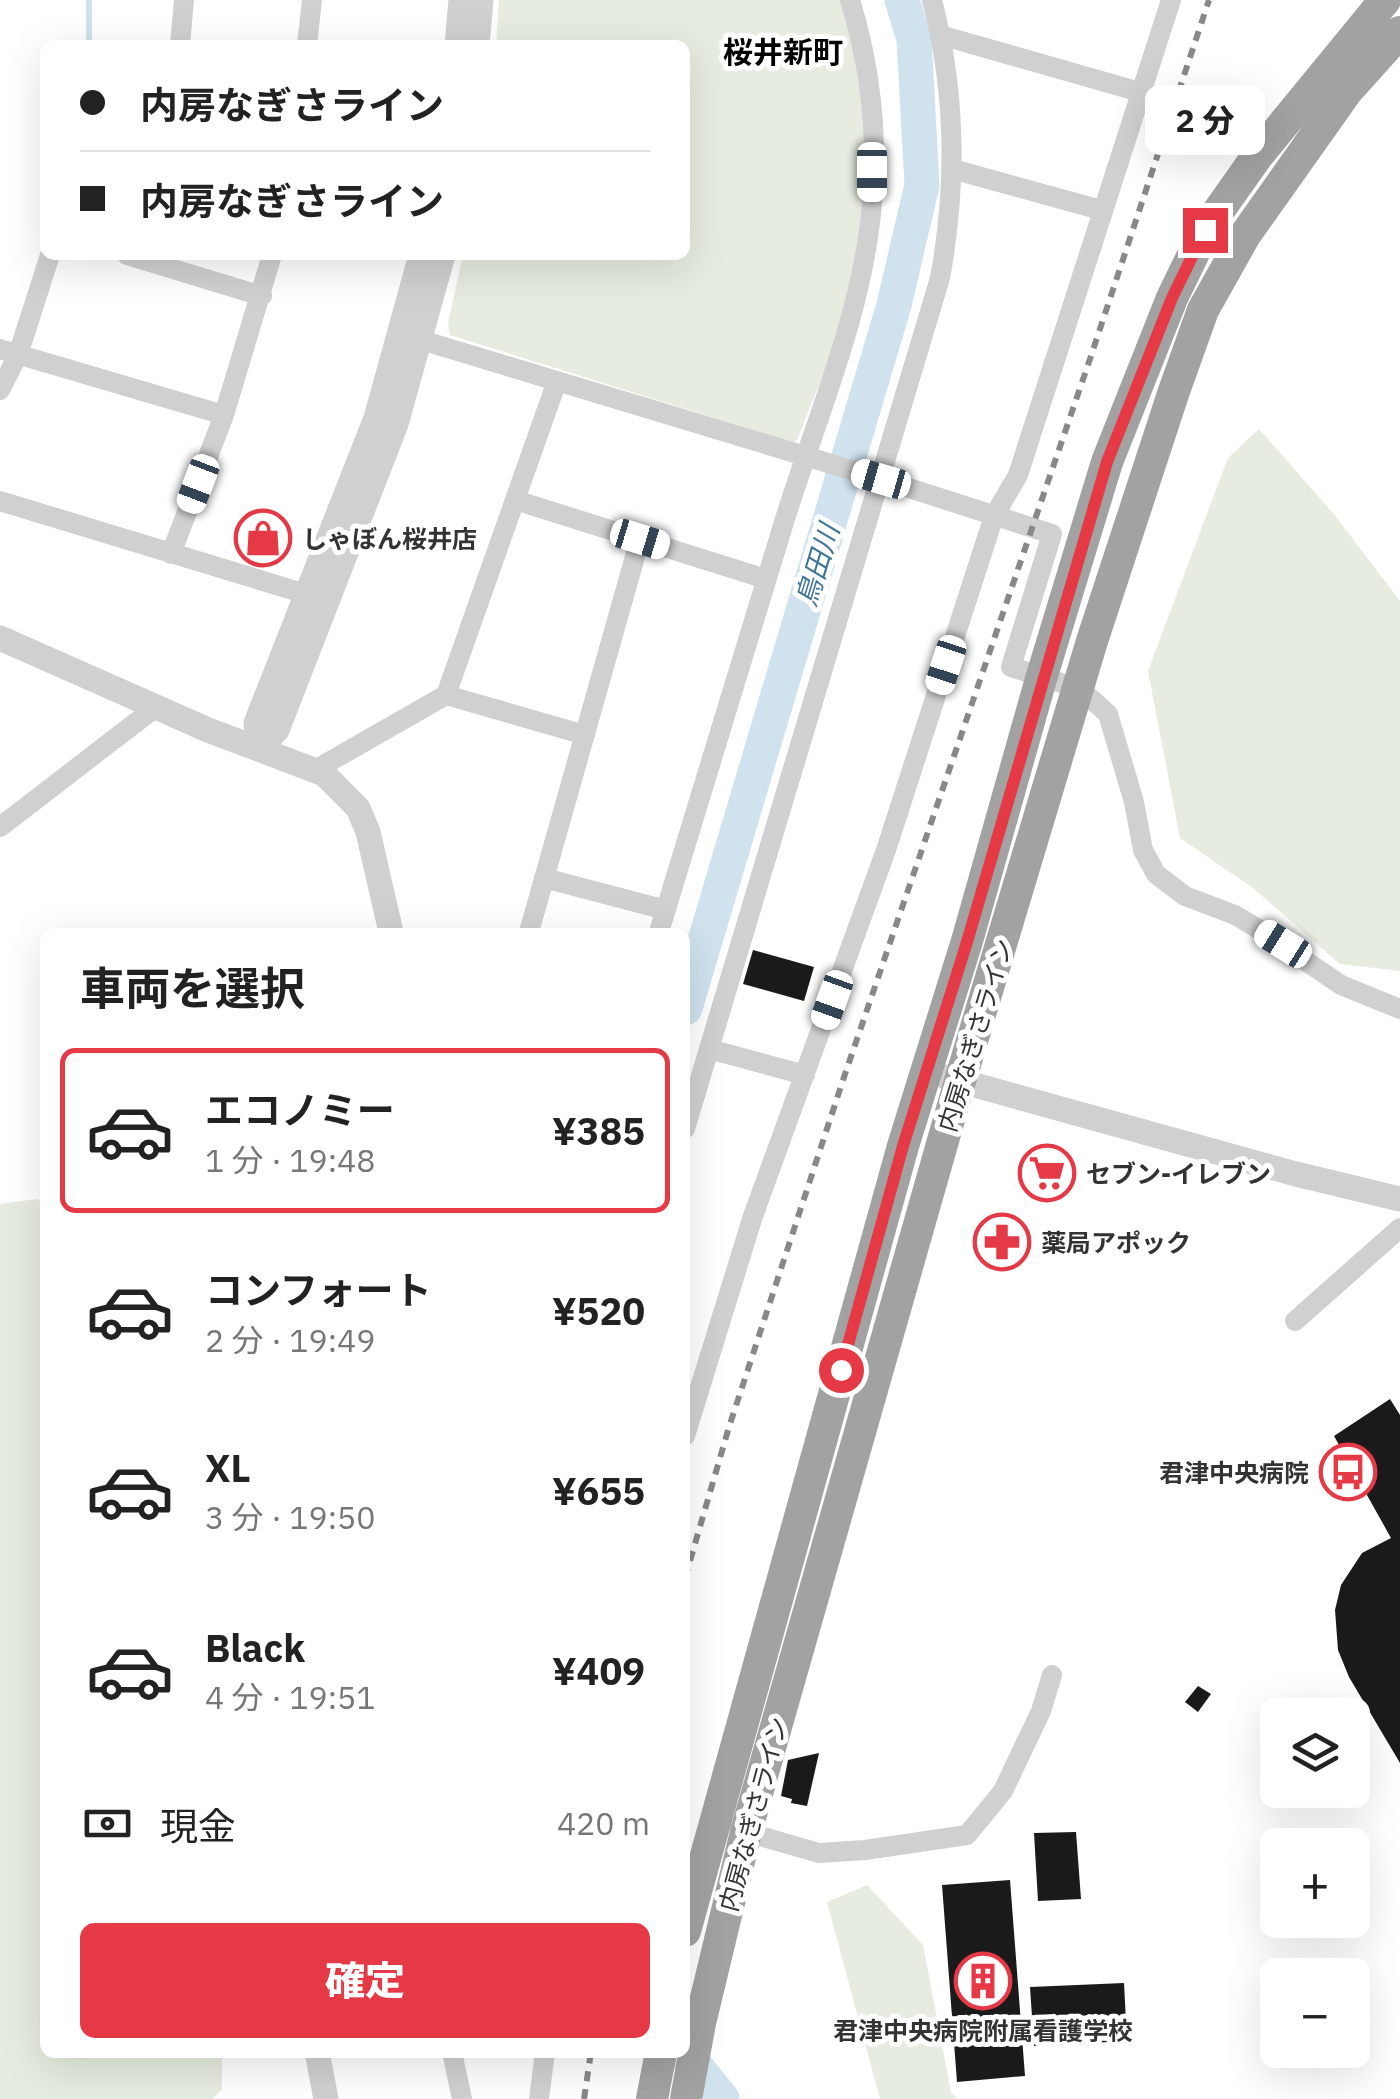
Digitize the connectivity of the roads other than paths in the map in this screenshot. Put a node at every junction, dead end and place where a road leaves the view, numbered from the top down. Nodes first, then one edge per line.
1 (184, 0) edge
2 (312, 0) edge
3 (461, 0) edge
4 (481, 0) edge
5 (850, 0) edge
6 (1170, 0) edge
7 (934, 2) edge
8 (1389, 9) edge
9 (940, 34) junction
10 (180, 40) edge
11 (308, 40) edge
12 (457, 40) edge
13 (478, 40) edge
14 (1140, 92) junction
15 (952, 169) junction
16 (1101, 210) junction
17 (48, 260) edge
18 (143, 260) edge
19 (271, 260) edge
20 (421, 260) edge
21 (441, 260) edge
22 (262, 296) junction
23 (411, 337) junction
24 (9, 352) edge
25 (557, 381) junction
26 (0, 390) edge
27 (224, 415) junction
28 (810, 458) junction
29 (881, 479) junction
30 (516, 500) junction
31 (0, 501) edge
32 (994, 516) junction
33 (640, 539) junction
34 (171, 554) junction
35 (766, 579) junction
36 (306, 594) junction
37 (0, 638) edge
38 (1041, 678) junction
39 (1080, 688) junction
40 (446, 696) junction
41 (156, 707) junction
42 (585, 735) junction
43 (259, 750) junction
44 (315, 770) junction
45 (0, 827) edge
46 (544, 878) junction
47 (666, 910) junction
48 (390, 928) edge
49 (530, 928) edge
50 (660, 928) edge
51 (1400, 1009) edge
52 (709, 1049) junction
53 (925, 1071) junction
54 (805, 1075) junction
55 (960, 1082) junction
56 (690, 1112) edge
57 (1400, 1199) edge
58 (1400, 1228) edge
59 (1294, 1321) dead end
60 (690, 1403) edge
61 (1052, 1676) dead end
62 (746, 1832) junction
63 (690, 1913) edge
64 (319, 2058) edge
65 (453, 2058) edge
66 (544, 2058) edge
67 (687, 2093) edge
68 (326, 2099) edge
69 (462, 2099) edge
70 (540, 2099) edge

1 - 10 street
2 - 11 street
3 - 12 street
4 - 13 street
5 - 28 street
6 - 14 street
7 - 9 street
8 - 38 highway, 内房なぎさライン
8 - 39 highway, 内房なぎさライン
9 - 14 street
9 - 15 street
14 - 16 street
15 - 16 street
15 - 29 street
16 - 32 street
17 - 24 street
18 - 22 street
19 - 22 street
20 - 23 street
21 - 23 street
22 - 27 street
23 - 25 street
23 - 36 street
23 - 43 street
24 - 26 street
24 - 27 street
25 - 28 street
25 - 30 street
27 - 34 street
28 - 29 street
28 - 35 street
29 - 32 street
29 - 52 street
30 - 33 street
30 - 40 street
31 - 34 street
32 - 38 street
32 - 54 street
33 - 35 street
33 - 42 street
34 - 36 street
35 - 47 street
36 - 43 street
37 - 41 street
38 - 39 street
38 - 53 highway, 内房なぎさライン
39 - 51 street
39 - 55 highway, 内房なぎさライン
40 - 42 street
40 - 44 street
41 - 43 street
41 - 45 street
42 - 46 street
43 - 44 street
44 - 48 street
46 - 47 street
46 - 49 street
47 - 50 street
52 - 54 street
52 - 56 street
53 - 55 street
53 - 63 highway, 内房なぎさライン
54 - 60 street
55 - 57 street
55 - 62 highway, 内房なぎさライン
58 - 59 street
61 - 62 street
62 - 67 highway, 内房なぎさライン
64 - 68 street
65 - 69 street
66 - 70 street

